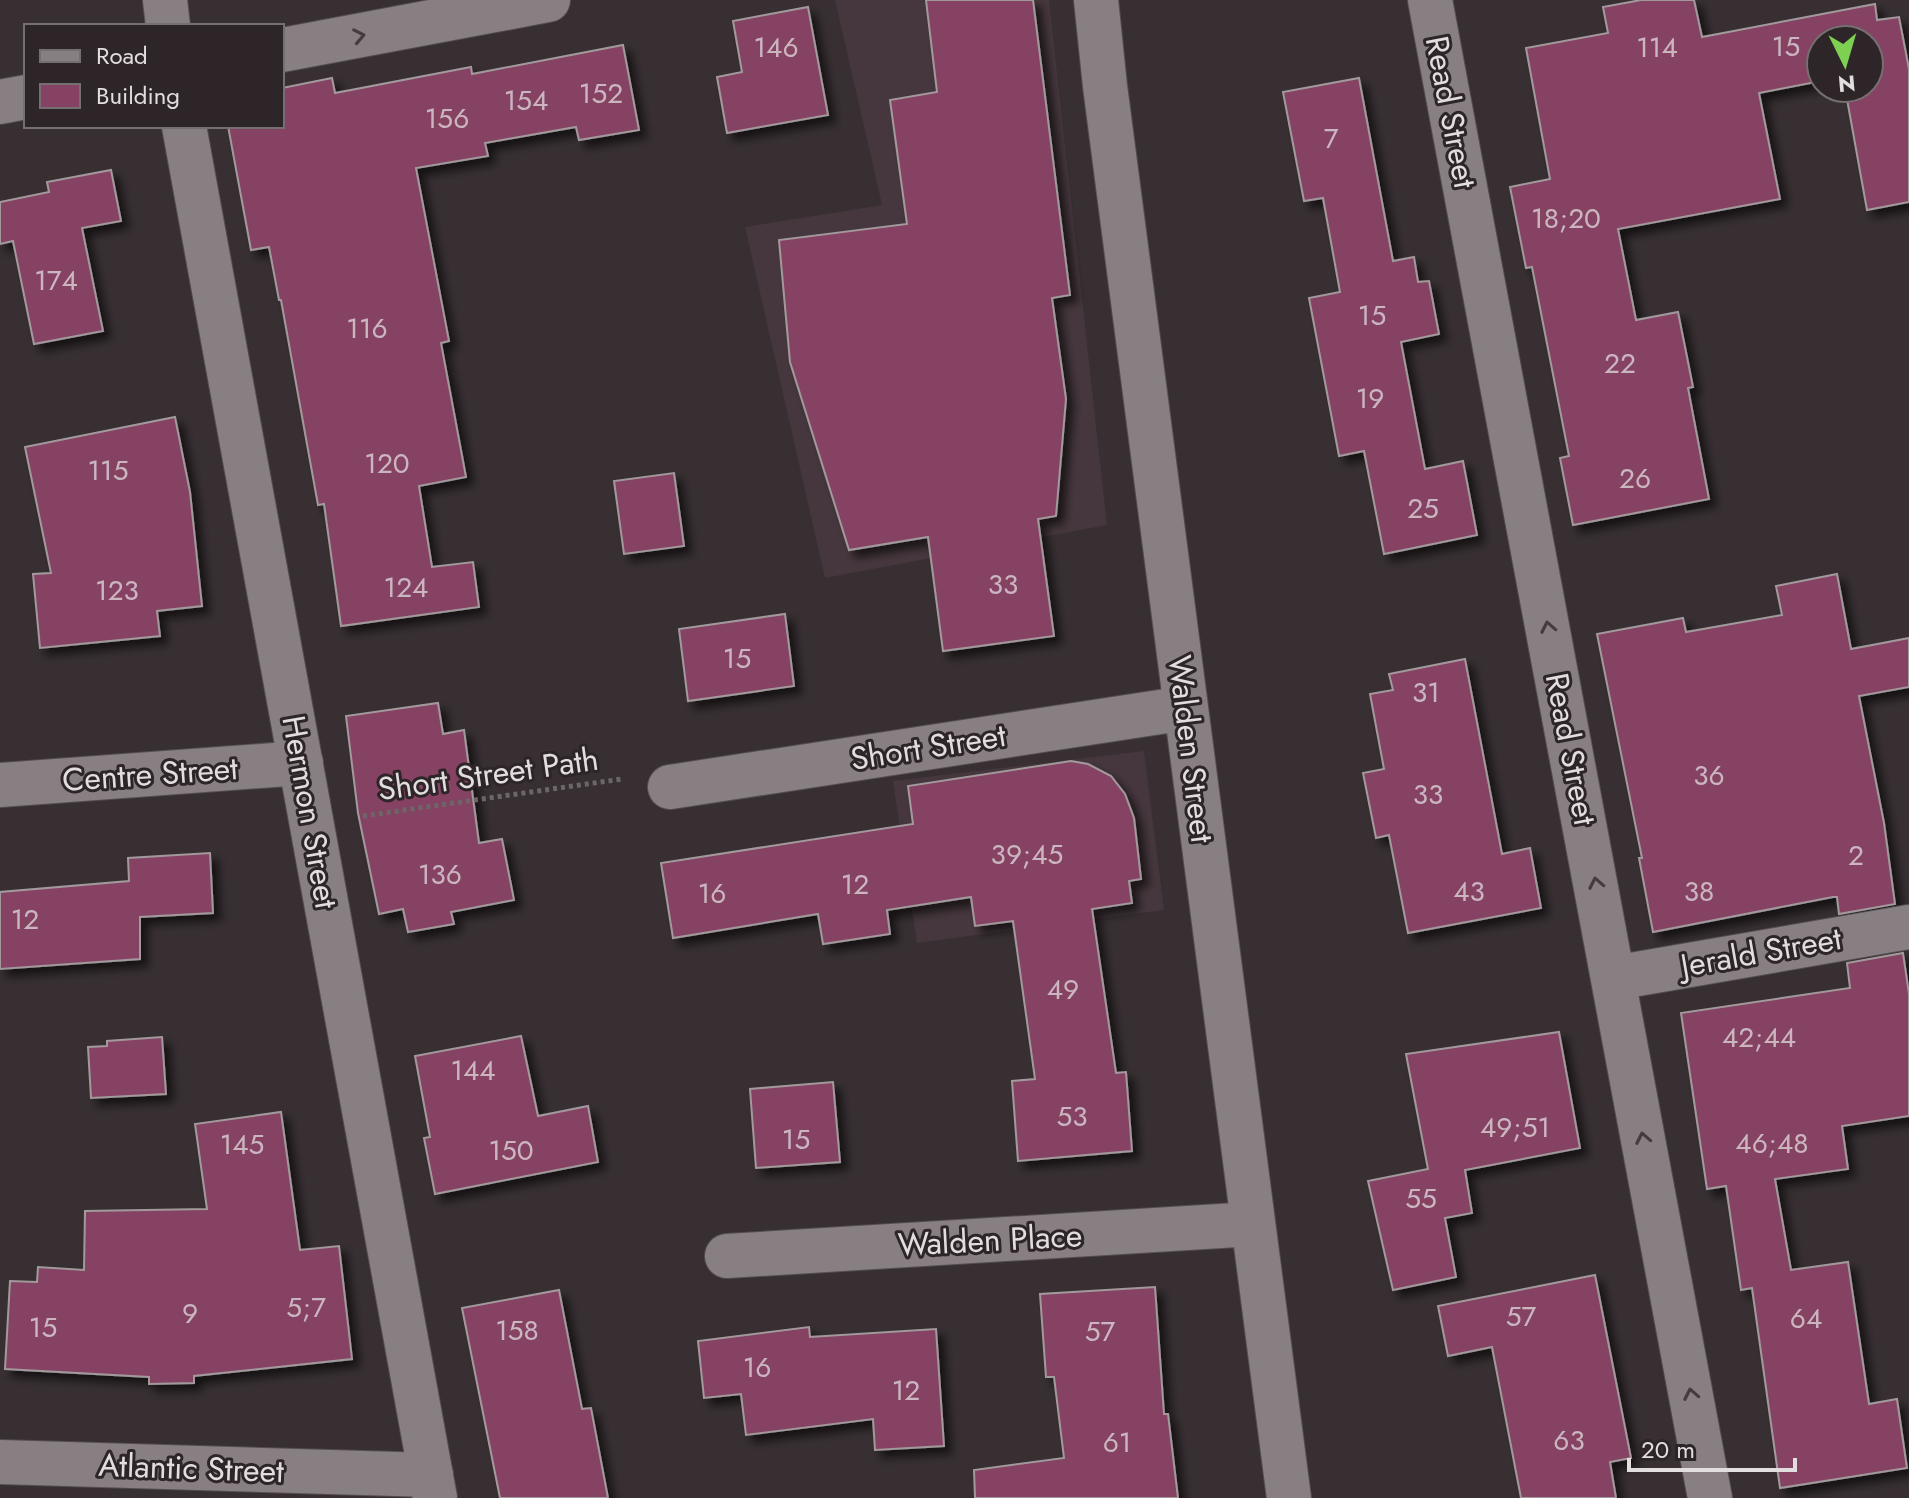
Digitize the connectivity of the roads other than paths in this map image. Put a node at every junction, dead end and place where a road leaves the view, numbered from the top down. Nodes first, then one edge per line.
1 (165, 0) edge
2 (548, 0) edge
3 (1096, 0) edge
4 (1430, 0) edge
5 (168, 24) edge
6 (284, 50) edge
7 (24, 97) edge
8 (0, 102) edge
9 (184, 128) edge
10 (1186, 708) junction
11 (301, 763) junction
12 (0, 785) edge
13 (670, 787) road end
14 (1909, 927) edge
15 (1614, 978) junction
16 (1253, 1224) junction
17 (727, 1256) dead end
18 (0, 1462) edge
19 (433, 1487) edge
20 (1289, 1498) edge
21 (1710, 1498) edge

1 - 5 street
6 -> 2 street
3 - 10 street, Walden Street
15 -> 4 street, Read Street
7 - 8 street
9 - 11 street, Hermon Street
10 - 13 street, Short Street
10 - 16 street, Walden Street
11 - 12 street, Centre Street
11 - 19 street, Hermon Street
14 - 15 street, Jerald Street
21 -> 15 street, Read Street
16 - 17 street, Walden Place
16 - 20 street, Walden Street
18 - 19 street, Atlantic Street

